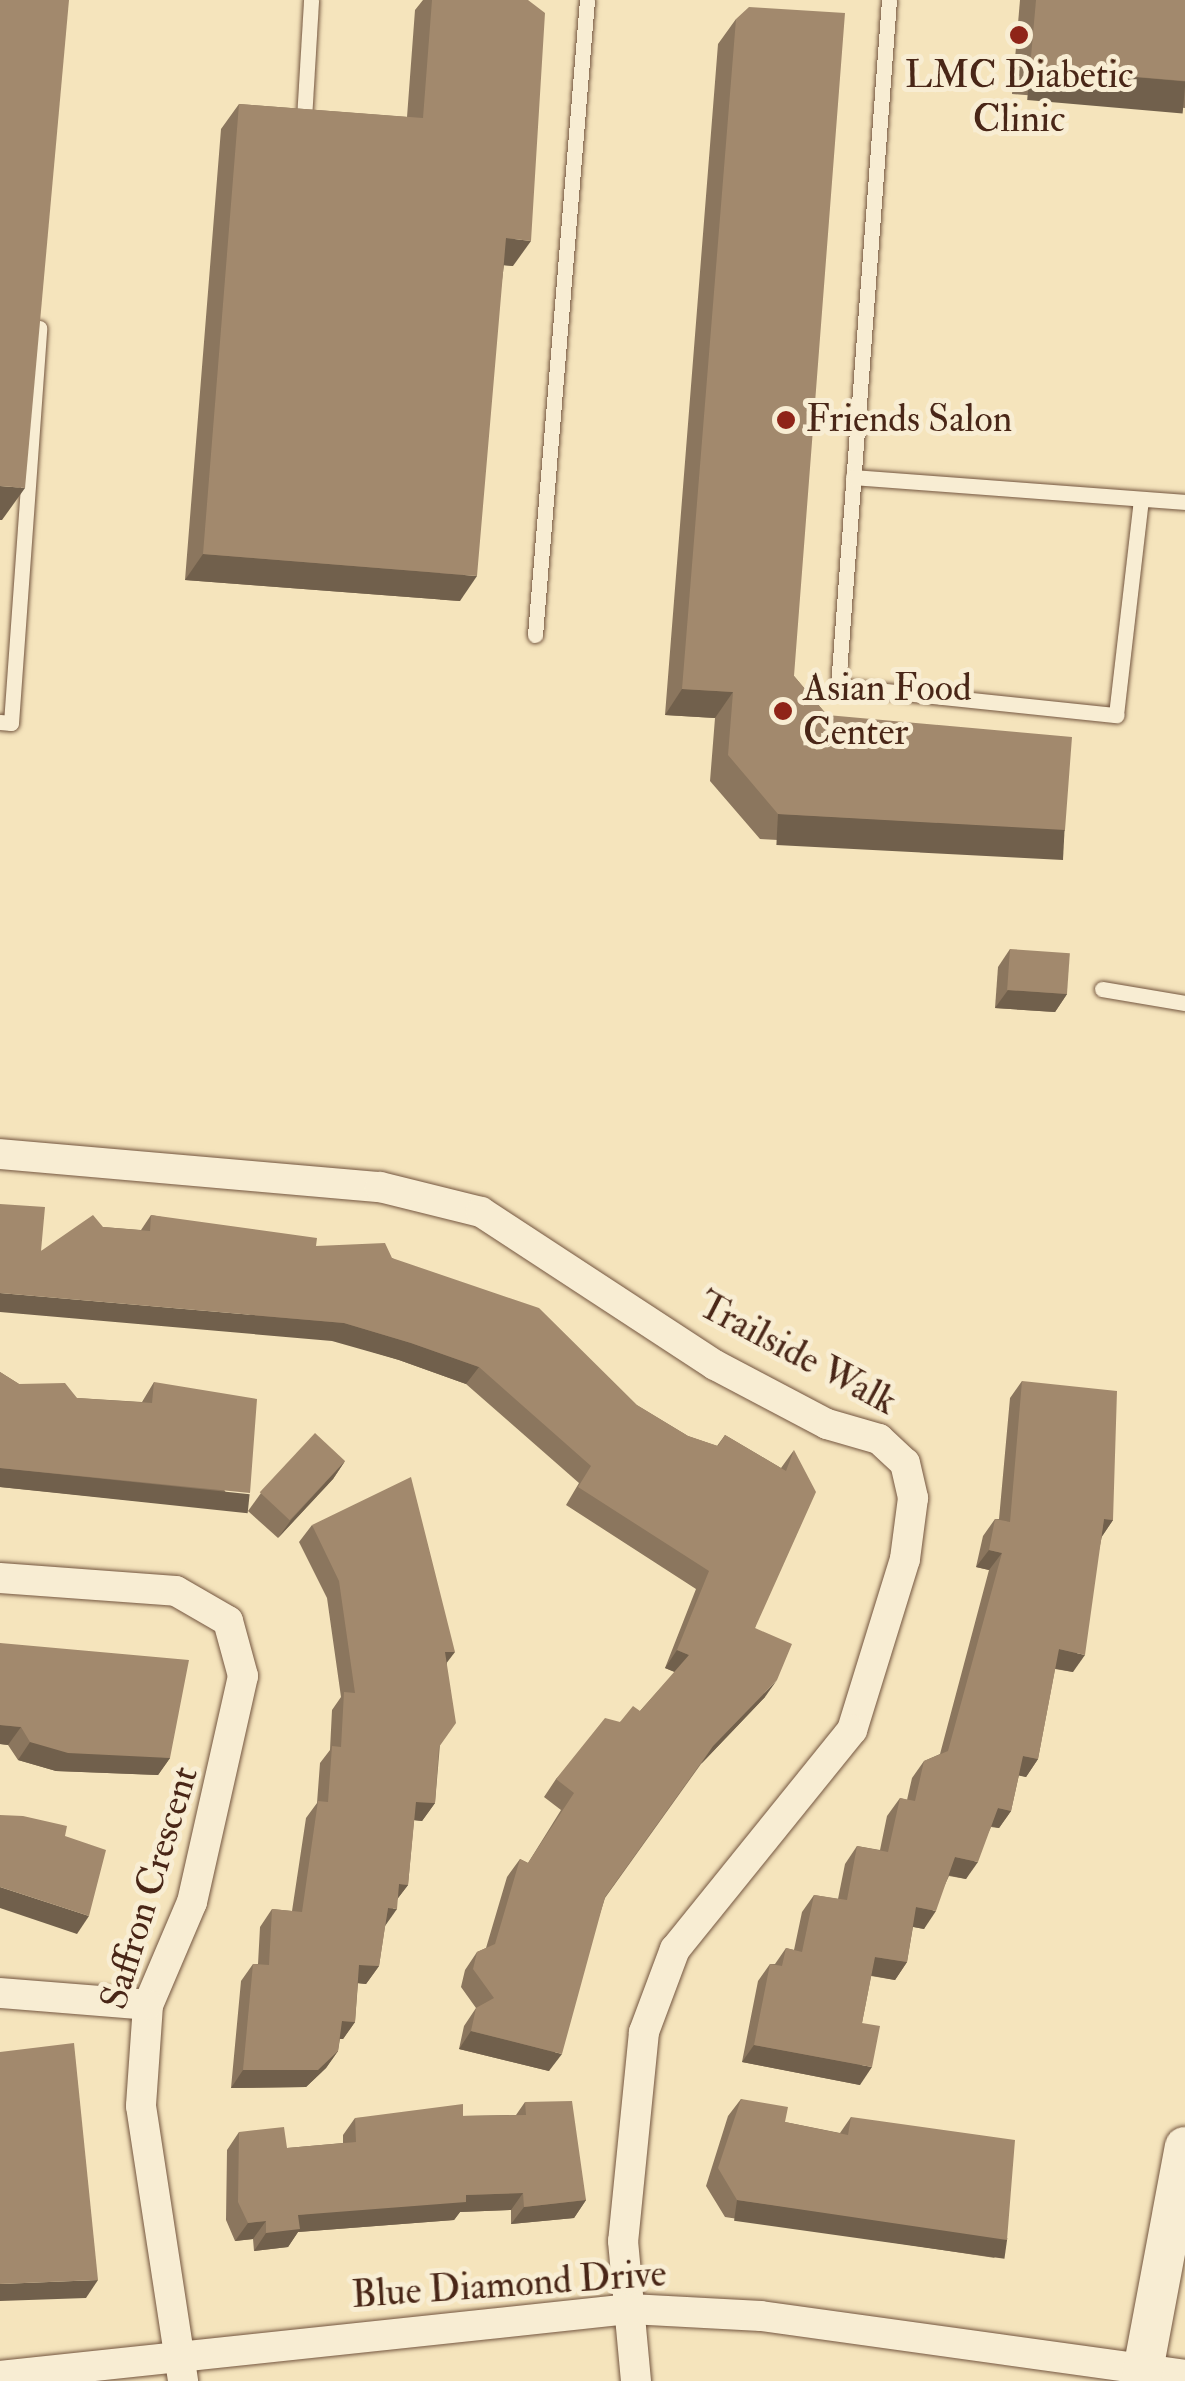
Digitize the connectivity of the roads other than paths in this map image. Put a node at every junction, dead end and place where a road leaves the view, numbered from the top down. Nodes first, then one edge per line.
1 (312, 0) edge
2 (587, 0) edge
3 (889, 0) edge
4 (304, 119) edge
5 (40, 313) edge
6 (853, 478) junction
7 (1141, 498) junction
8 (1185, 502) edge
9 (535, 635) dead end
10 (0, 722) edge
11 (1102, 989) dead end
12 (1185, 1003) edge
13 (0, 1154) edge
14 (0, 1578) edge
15 (0, 1993) edge
16 (148, 2005) junction
17 (1185, 2146) edge
18 (630, 2309) junction
19 (181, 2368) edge
20 (1185, 2375) edge
21 (0, 2376) edge
22 (1142, 2376) edge
23 (636, 2381) edge

1 - 4 lane
2 - 9 lane
3 - 6 lane
5 - 10 lane
6 - 7 lane
6 - 7 lane
7 - 8 lane
11 - 12 lane
13 - 18 street, Trailside Walk
14 - 16 street, Saffron Crescent
15 - 16 street
16 - 19 street, Saffron Crescent
17 - 22 main road
18 - 19 street, Blue Diamond Drive
18 - 22 street, Blue Diamond Drive
18 - 23 street, Trailside Walk
19 - 21 street, Blue Diamond Drive
20 - 22 street, Blue Diamond Drive

